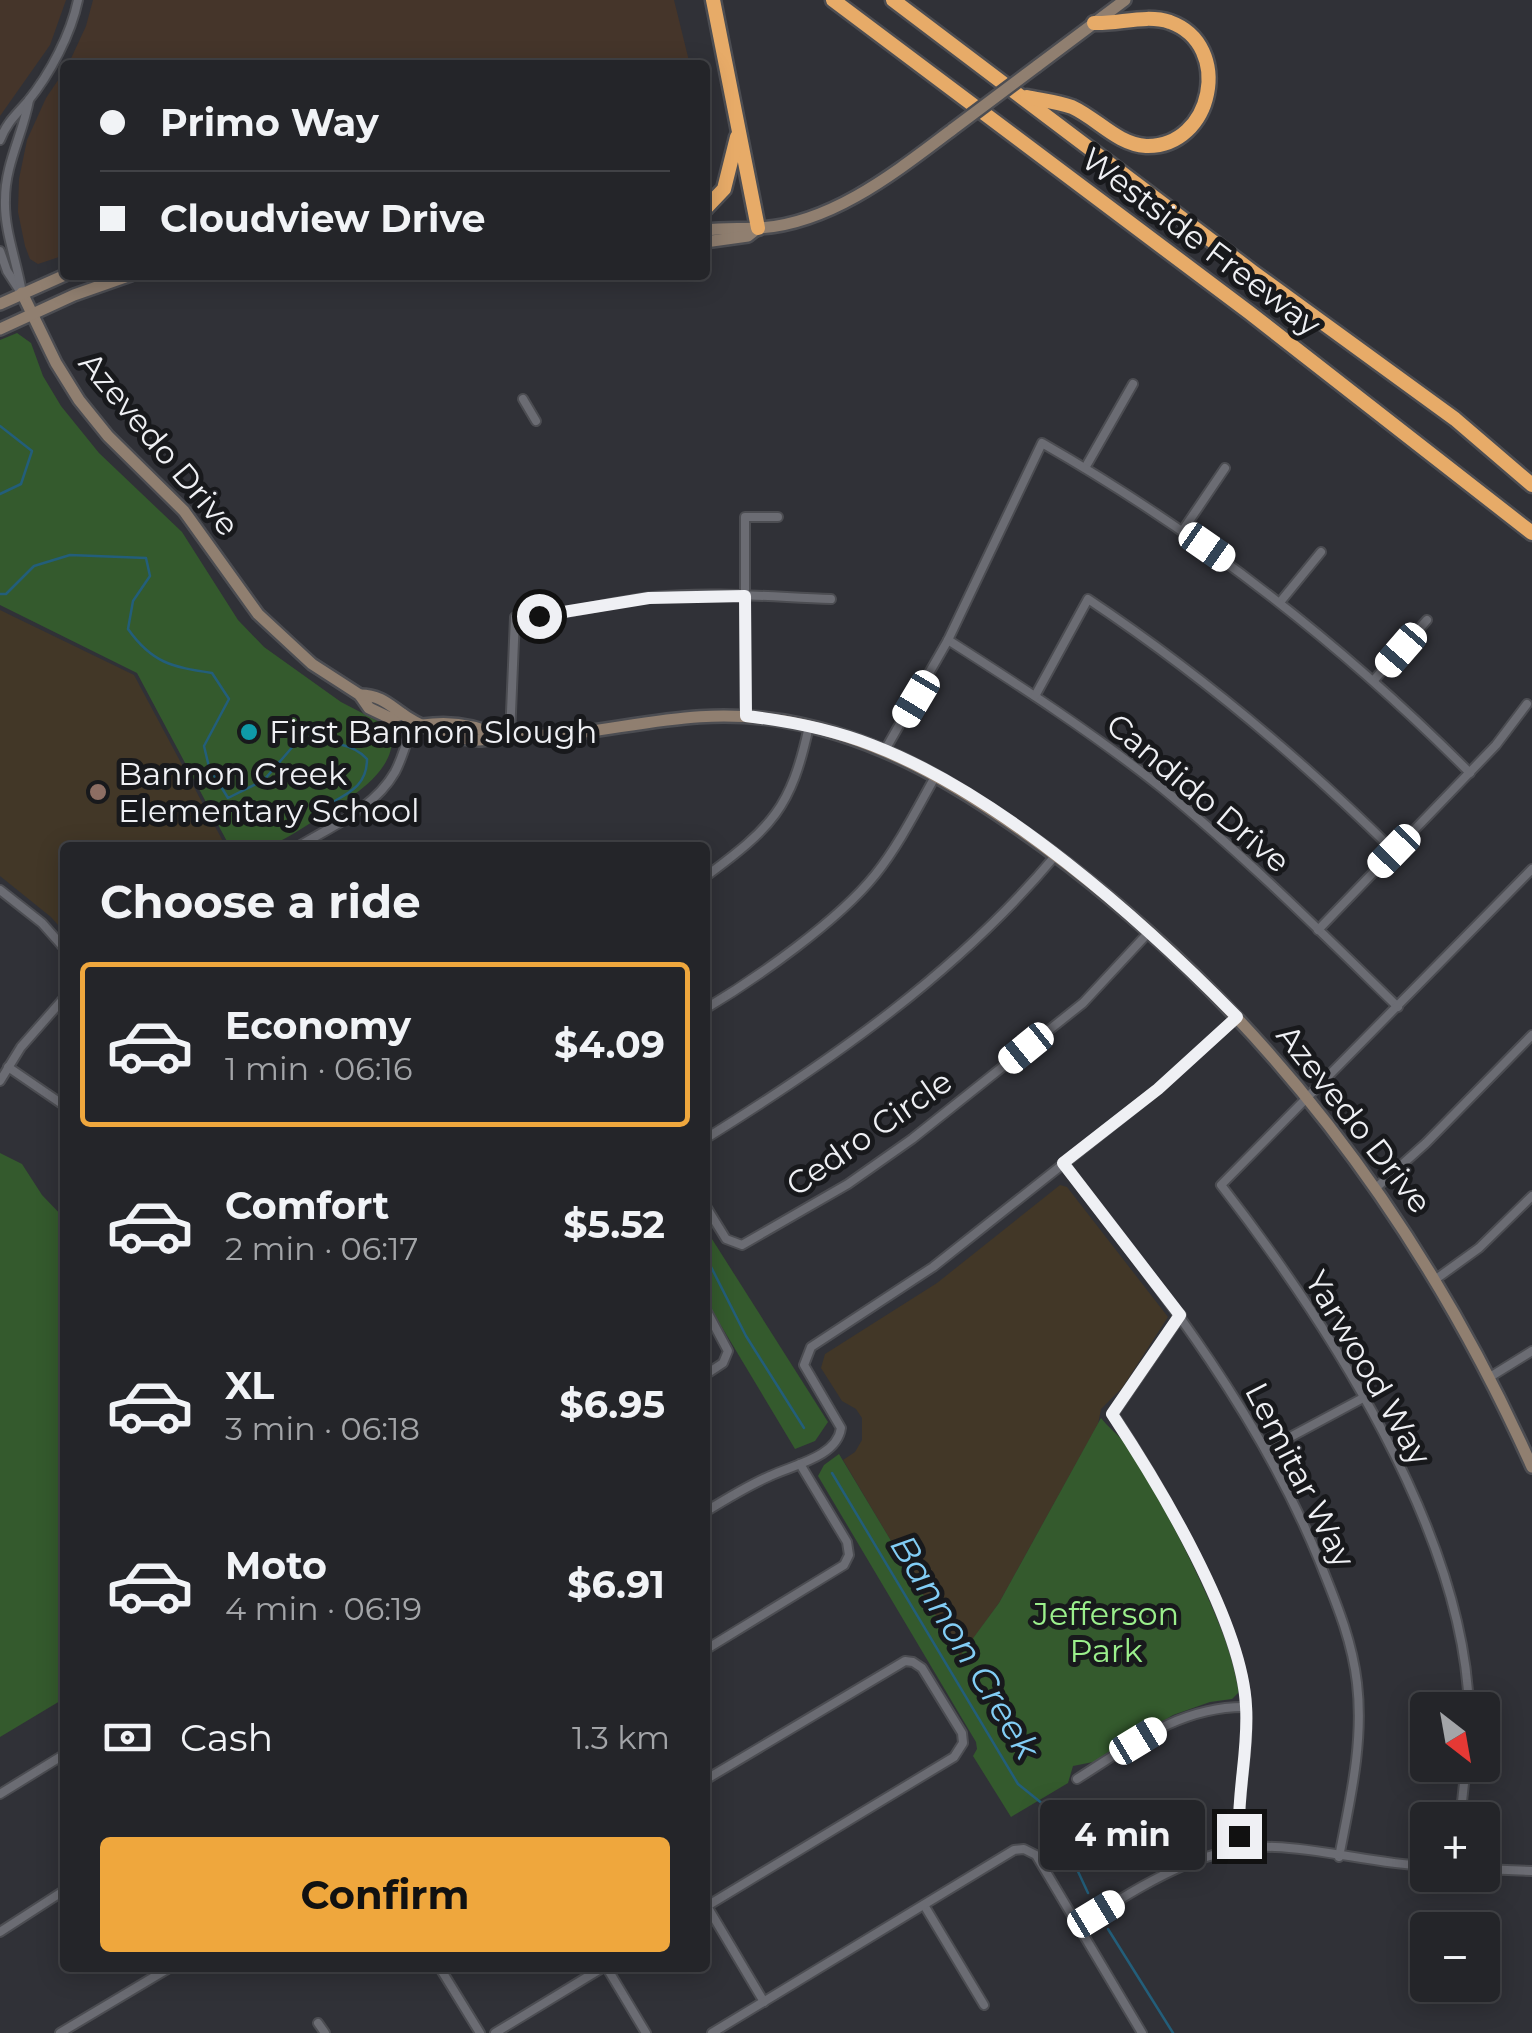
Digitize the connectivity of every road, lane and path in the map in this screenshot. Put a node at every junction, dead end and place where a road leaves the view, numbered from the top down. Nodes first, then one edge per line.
1 (78, 0) edge
2 (713, 0) edge
3 (833, 0) edge
4 (893, 0) edge
5 (1125, 0) edge
6 (1094, 23) junction
7 (1021, 96) junction
8 (29, 100) junction
9 (738, 131) junction
10 (0, 140) edge
11 (710, 204) edge
12 (758, 228) junction
13 (710, 229) edge
14 (710, 241) edge
15 (0, 251) edge
16 (60, 276) edge
17 (118, 280) edge
18 (22, 293) junction
19 (0, 304) edge
20 (31, 313) junction
21 (0, 329) edge
22 (1133, 384) dead end
23 (523, 399) dead end
24 (1455, 419) junction
25 (536, 422) dead end
26 (1085, 468) junction
27 (1225, 468) dead end
28 (1532, 476) edge
29 (1532, 485) edge
30 (778, 516) dead end
31 (1184, 530) junction
32 (1532, 533) edge
33 (1321, 552) dead end
34 (745, 596) junction
35 (831, 600) dead end
36 (1281, 602) junction
37 (1427, 620) dead end
38 (948, 640) junction
39 (1374, 680) junction
40 (1036, 696) junction
41 (1527, 704) dead end
42 (746, 716) junction
43 (413, 720) junction
44 (809, 726) junction
45 (505, 736) junction
46 (885, 750) junction
47 (1470, 773) junction
48 (936, 775) junction
49 (305, 842) edge
50 (1394, 851) junction
51 (1055, 856) junction
52 (1532, 870) edge
53 (710, 873) edge
54 (0, 890) edge
55 (1318, 930) junction
56 (1149, 932) junction
57 (60, 943) edge
58 (60, 1002) edge
59 (710, 1006) edge
60 (1398, 1007) junction
61 (1237, 1017) junction
62 (1532, 1036) edge
63 (8, 1067) junction
64 (0, 1081) edge
65 (1309, 1098) junction
66 (60, 1103) edge
67 (710, 1137) edge
68 (1063, 1163) junction
69 (1376, 1187) junction
70 (1532, 1196) edge
71 (710, 1213) edge
72 (1436, 1278) junction
73 (1180, 1315) junction
74 (710, 1317) edge
75 (1532, 1351) edge
76 (710, 1372) edge
77 (1490, 1378) junction
78 (1364, 1398) junction
79 (1266, 1450) junction
80 (800, 1464) junction
81 (1532, 1467) edge
82 (710, 1509) edge
83 (710, 1647) edge
84 (1468, 1692) edge
85 (1246, 1707) junction
86 (60, 1757) edge
87 (710, 1777) edge
88 (1077, 1779) dead end
89 (0, 1794) edge
90 (1240, 1849) junction
91 (1339, 1857) junction
92 (1410, 1864) edge
93 (1500, 1870) edge
94 (1532, 1872) edge
95 (60, 1893) edge
96 (710, 1904) edge
97 (924, 1905) junction
98 (710, 1911) edge
99 (1078, 1925) junction
100 (0, 1932) edge
101 (162, 1972) edge
102 (442, 1972) edge
103 (597, 1972) edge
104 (607, 1972) edge
105 (764, 2002) junction
106 (984, 2005) dead end
107 (318, 2023) dead end
108 (60, 2033) edge
109 (326, 2033) edge
110 (480, 2033) edge
111 (494, 2033) edge
112 (646, 2033) edge
113 (712, 2033) edge
114 (1142, 2033) edge

1 - 8 street
2 - 9 highway
3 - 32 highway, Westside Freeway
4 - 7 highway, Westside Freeway
5 - 6 street
6 - 7 highway
6 - 12 street, bridge
7 - 24 highway, Westside Freeway
8 - 10 street
8 - 18 street
9 - 11 highway
9 - 12 highway
12 - 13 street
12 - 14 street
15 - 18 street
16 - 18 street
17 - 20 street
18 - 19 street
18 - 20 street, Azevedo Drive
20 - 21 street
20 - 43 street, Azevedo Drive
22 - 26 street
23 - 25 street
24 - 28 highway
24 - 29 highway, Westside Freeway
26 - 31 street
26 - 38 street
27 - 31 street
30 - 34 street
31 - 36 street
33 - 36 street
34 - 35 street
34 - 42 street
34 - 45 street
36 - 39 street
37 - 39 street
38 - 40 street, Candido Drive
38 - 46 street
39 - 47 street
40 - 50 street
40 - 55 street, Candido Drive
41 - 47 street
42 - 44 street, Azevedo Drive
42 - 45 street, Azevedo Drive
43 - 45 street, Azevedo Drive
43 - 49 street
44 - 46 street, Azevedo Drive
44 - 53 street
46 - 48 street, Azevedo Drive
47 - 50 street
48 - 51 street, Azevedo Drive
48 - 59 street
50 - 55 street
51 - 56 street, Azevedo Drive
51 - 67 street
52 - 60 street
54 - 57 street
55 - 60 street, Candido Drive
56 - 61 street, Azevedo Drive
56 - 71 street, Cedro Circle
58 - 63 street
60 - 65 street
61 - 65 street, Azevedo Drive
61 - 68 street
62 - 69 street
63 - 64 street
63 - 66 street
65 - 69 street, Azevedo Drive
65 - 78 street, Yarwood Way
68 - 73 street, Lemitar Way
68 - 80 street
69 - 72 street, Azevedo Drive
70 - 72 street
72 - 77 street, Azevedo Drive
73 - 79 street, Lemitar Way
73 - 85 street
74 - 76 street
75 - 77 street
77 - 81 street, Azevedo Drive
78 - 79 street
78 - 84 street, Yarwood Way
79 - 91 street, Lemitar Way
80 - 82 street
80 - 83 street
85 - 88 street
85 - 90 street
86 - 89 street
87 - 96 street
90 - 91 street
90 - 99 street
91 - 92 street
93 - 94 street
95 - 100 street
97 - 99 street
97 - 105 street
97 - 106 street
98 - 105 street
99 - 114 street
101 - 108 street
102 - 110 street
103 - 111 street
104 - 112 street
105 - 113 street
107 - 109 street

